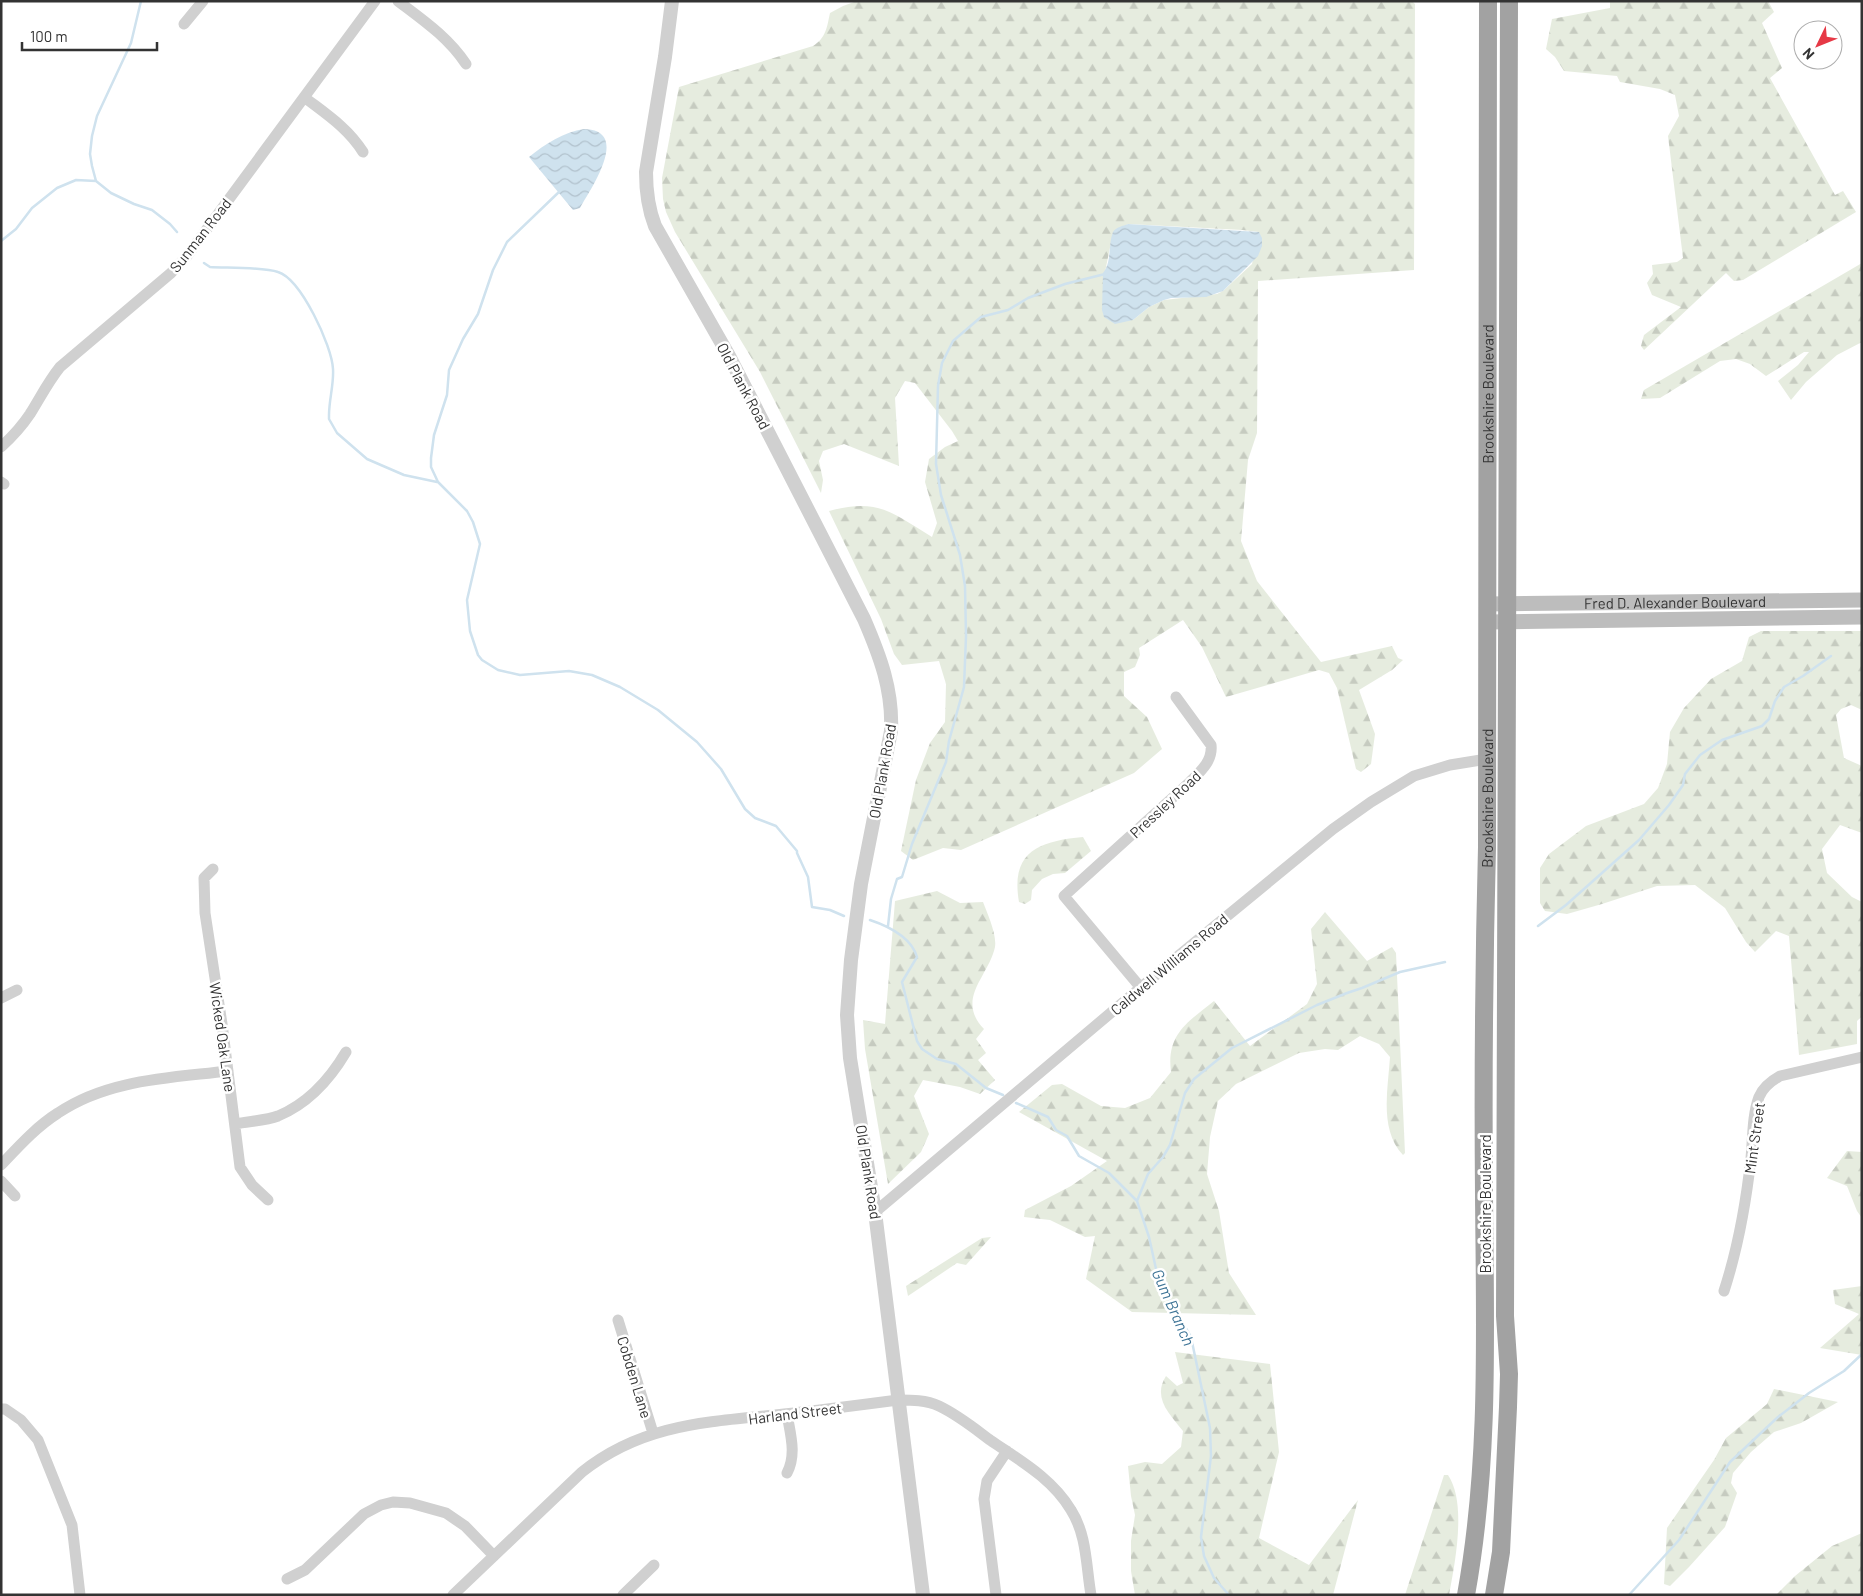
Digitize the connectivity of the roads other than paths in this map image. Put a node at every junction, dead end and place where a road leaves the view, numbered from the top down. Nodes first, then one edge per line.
1 (203, 1) edge
2 (375, 1) edge
3 (398, 1) edge
4 (672, 1) edge
5 (1488, 1) edge
6 (1509, 1) edge
7 (184, 24) dead end
8 (466, 64) dead end
9 (304, 97) junction
10 (364, 152) dead end
11 (1487, 214) junction
12 (1488, 364) junction
13 (1508, 364) junction
14 (1, 447) edge
15 (1508, 475) junction
16 (1862, 600) edge
17 (1487, 604) junction
18 (1508, 613) junction
19 (1862, 617) edge
20 (1487, 622) junction
21 (1487, 668) junction
22 (1176, 697) dead end
23 (1508, 749) junction
24 (1487, 759) junction
25 (213, 869) dead end
26 (1507, 908) junction
27 (1141, 988) junction
28 (17, 990) dead end
29 (1, 998) edge
30 (346, 1052) dead end
31 (1862, 1057) edge
32 (228, 1071) junction
33 (235, 1124) junction
34 (1, 1165) edge
35 (1, 1181) edge
36 (15, 1196) dead end
37 (268, 1200) dead end
38 (875, 1212) junction
39 (1724, 1291) dead end
40 (618, 1320) dead end
41 (898, 1400) junction
42 (1, 1409) edge
43 (787, 1414) junction
44 (653, 1433) junction
45 (1007, 1451) junction
46 (788, 1473) dead end
47 (494, 1556) junction
48 (654, 1565) dead end
49 (287, 1579) dead end
50 (80, 1595) edge
51 (452, 1595) edge
52 (623, 1595) edge
53 (923, 1595) edge
54 (996, 1595) edge
55 (1091, 1595) edge
56 (1466, 1595) edge
57 (1494, 1595) edge

1 - 7 street
2 - 9 street, Sunman Road
3 - 8 street
4 - 38 street, Old Plank Road
5 - 11 highway, Brookshire Boulevard
6 - 13 highway, Brookshire Boulevard
9 - 10 street
9 - 14 street, Sunman Road
11 - 12 highway, Brookshire Boulevard
11 - 13 highway
12 - 15 highway
12 - 17 highway, Brookshire Boulevard
13 - 15 highway, Brookshire Boulevard
15 - 18 highway, Brookshire Boulevard
16 - 18 main road, Fred D. Alexander Boulevard
17 - 18 main road, Fred D. Alexander Boulevard
17 - 20 highway, Brookshire Boulevard
18 - 19 main road, Fred D. Alexander Boulevard
18 - 20 main road, Fred D. Alexander Boulevard
18 - 23 highway, Brookshire Boulevard
20 - 21 highway, Brookshire Boulevard
21 - 23 highway
21 - 24 highway, Brookshire Boulevard
22 - 27 street, Pressley Road
23 - 26 highway, Brookshire Boulevard
24 - 26 highway
24 - 27 street, Caldwell Williams Road
24 - 56 highway, Brookshire Boulevard
25 - 32 street, Wicked Oak Lane
26 - 57 highway, Brookshire Boulevard
27 - 38 street, Caldwell Williams Road
28 - 29 street
30 - 33 street
31 - 39 street, Mint Street
32 - 33 street, Wicked Oak Lane
32 - 34 street
33 - 37 street, Wicked Oak Lane
35 - 36 street
38 - 41 street, Old Plank Road
40 - 44 street, Cobden Lane
41 - 43 street, Harland Street
41 - 45 street, Harland Street
41 - 53 street, Old Plank Road
42 - 50 street
43 - 44 street, Harland Street
43 - 46 street
44 - 47 street, Harland Street
45 - 54 street
45 - 55 street, Harland Street
47 - 49 street
47 - 51 street, Harland Street
48 - 52 street

